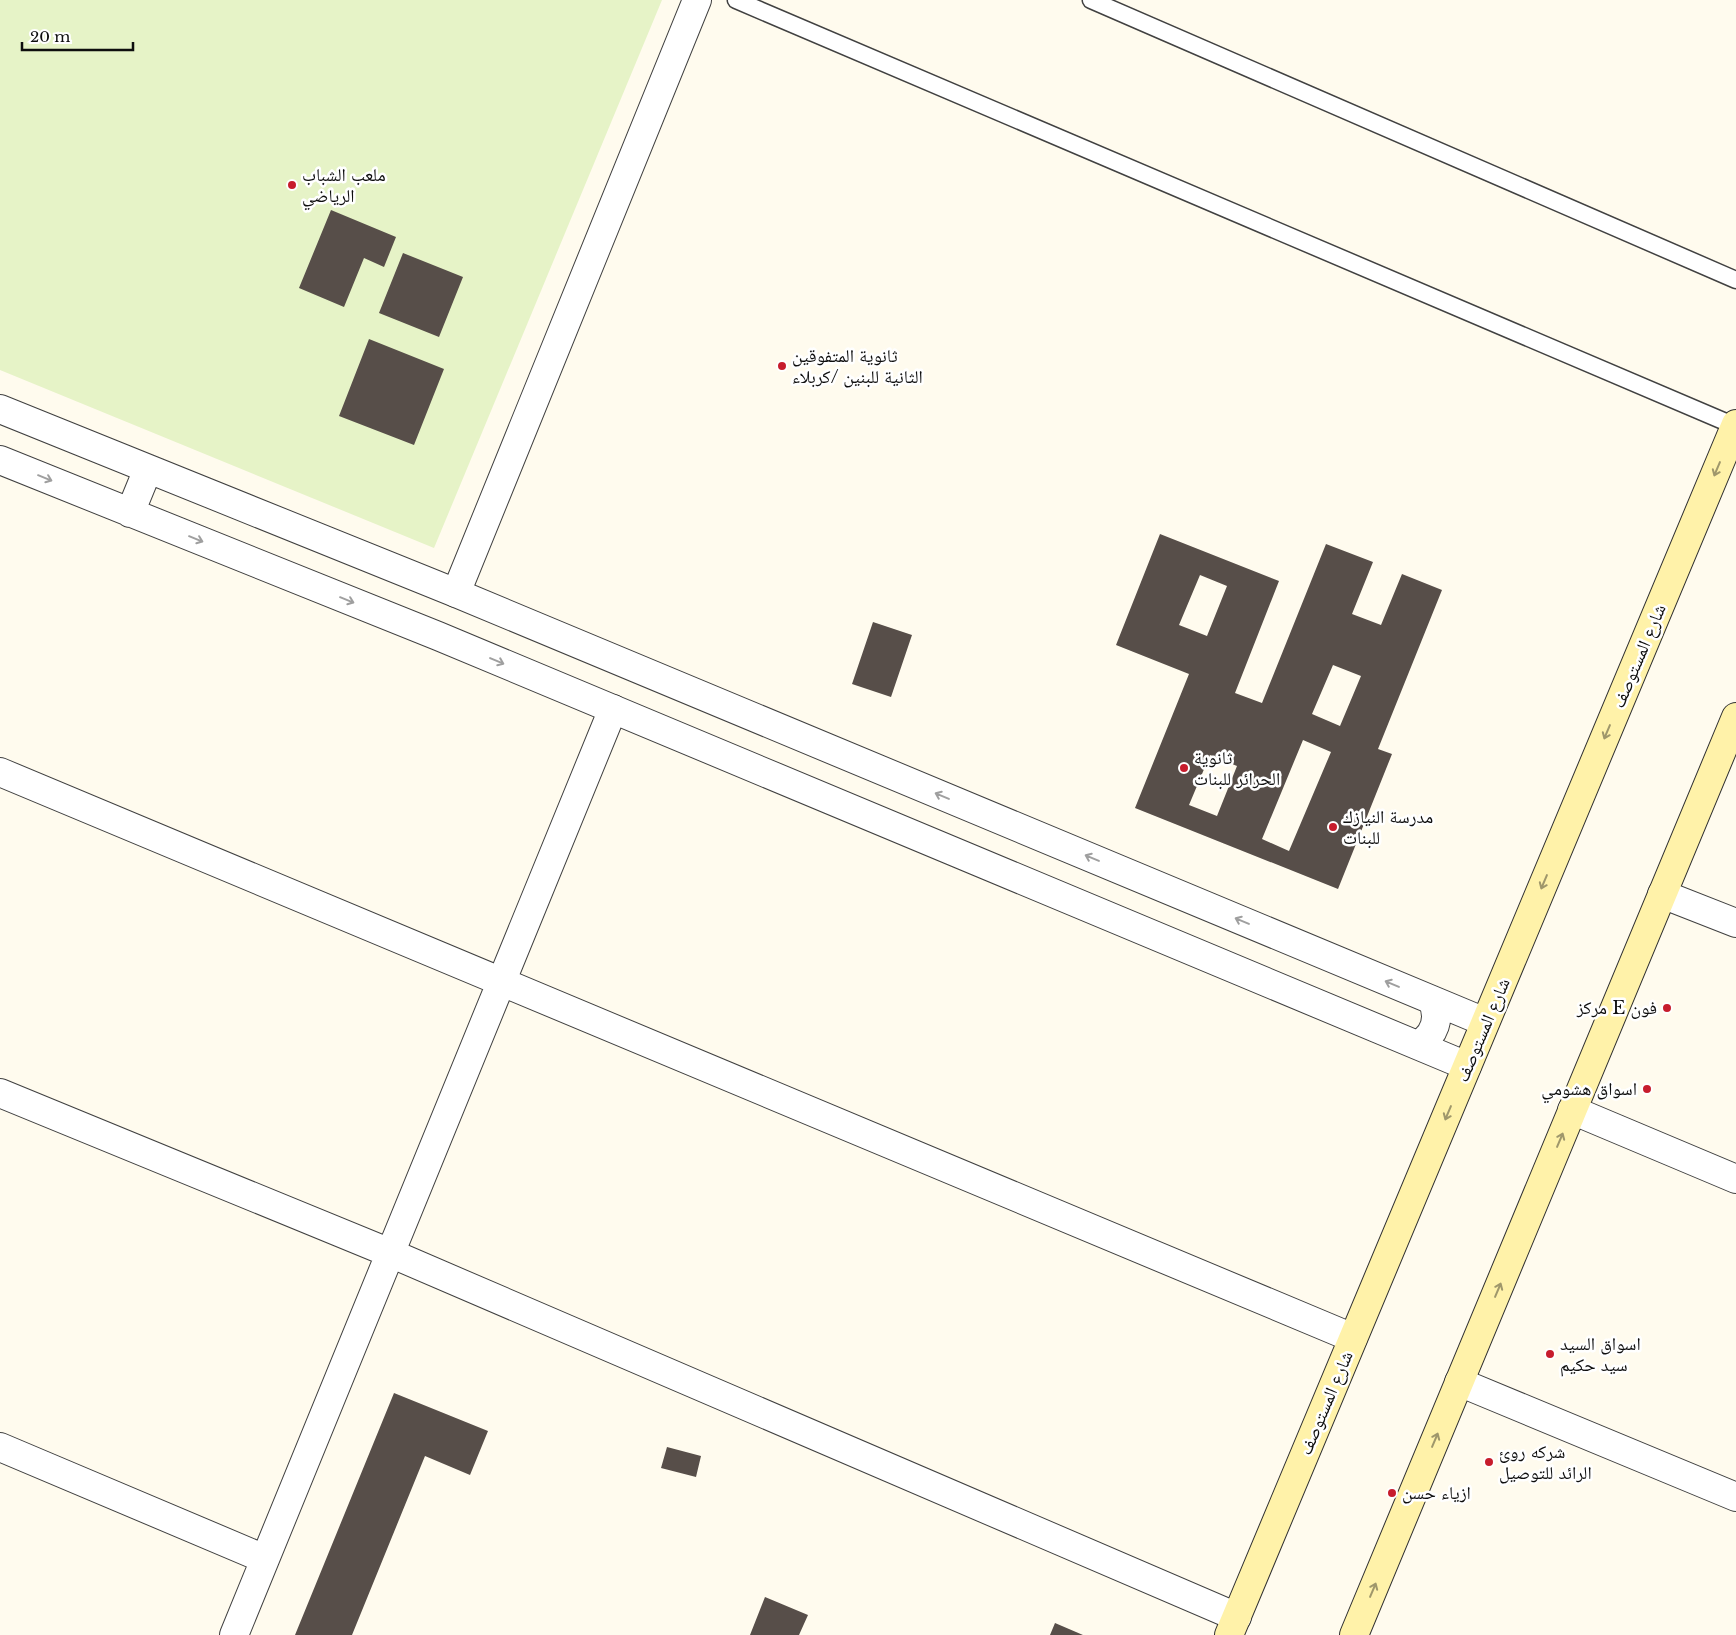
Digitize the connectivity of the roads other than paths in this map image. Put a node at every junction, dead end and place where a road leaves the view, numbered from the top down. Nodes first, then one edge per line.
1 (697, 0) edge
2 (736, 0) edge
3 (1092, 0) edge
4 (1736, 280) edge
5 (0, 409) edge
6 (1736, 425) edge
7 (0, 460) edge
8 (148, 469) junction
9 (130, 513) junction
10 (456, 593) junction
11 (613, 709) junction
12 (1736, 717) edge
13 (0, 772) edge
14 (1662, 894) junction
15 (1736, 923) edge
16 (501, 982) junction
17 (1432, 1000) junction
18 (1486, 1022) junction
19 (1418, 1045) junction
20 (1467, 1066) junction
21 (0, 1093) edge
22 (1572, 1110) junction
23 (1736, 1179) edge
24 (390, 1253) junction
25 (1353, 1338) junction
26 (1459, 1382) junction
27 (0, 1447) edge
28 (1736, 1497) edge
29 (265, 1559) junction
30 (1233, 1626) edge
31 (234, 1635) edge
32 (1354, 1635) edge

1 - 10 street
2 - 6 lane
3 - 4 lane
5 - 8 street
6 -> 18 main road, شارع المستوصف
7 -> 9 street
8 - 9 street
8 - 10 street
9 -> 11 street
17 -> 10 street
11 - 16 street
11 - 19 street
12 - 14 main road
13 - 16 street
14 - 15 street
14 - 22 main road
16 - 24 street
16 - 25 street
17 - 18 street
17 - 19 street
18 - 20 main road, شارع المستوصف
19 - 20 street
20 -> 25 main road, شارع المستوصف
21 - 24 street
22 - 23 street
26 -> 22 main road
24 - 29 street
24 - 30 street
25 - 30 main road, شارع المستوصف
26 - 28 street
32 -> 26 main road
27 - 29 street
29 - 31 street

